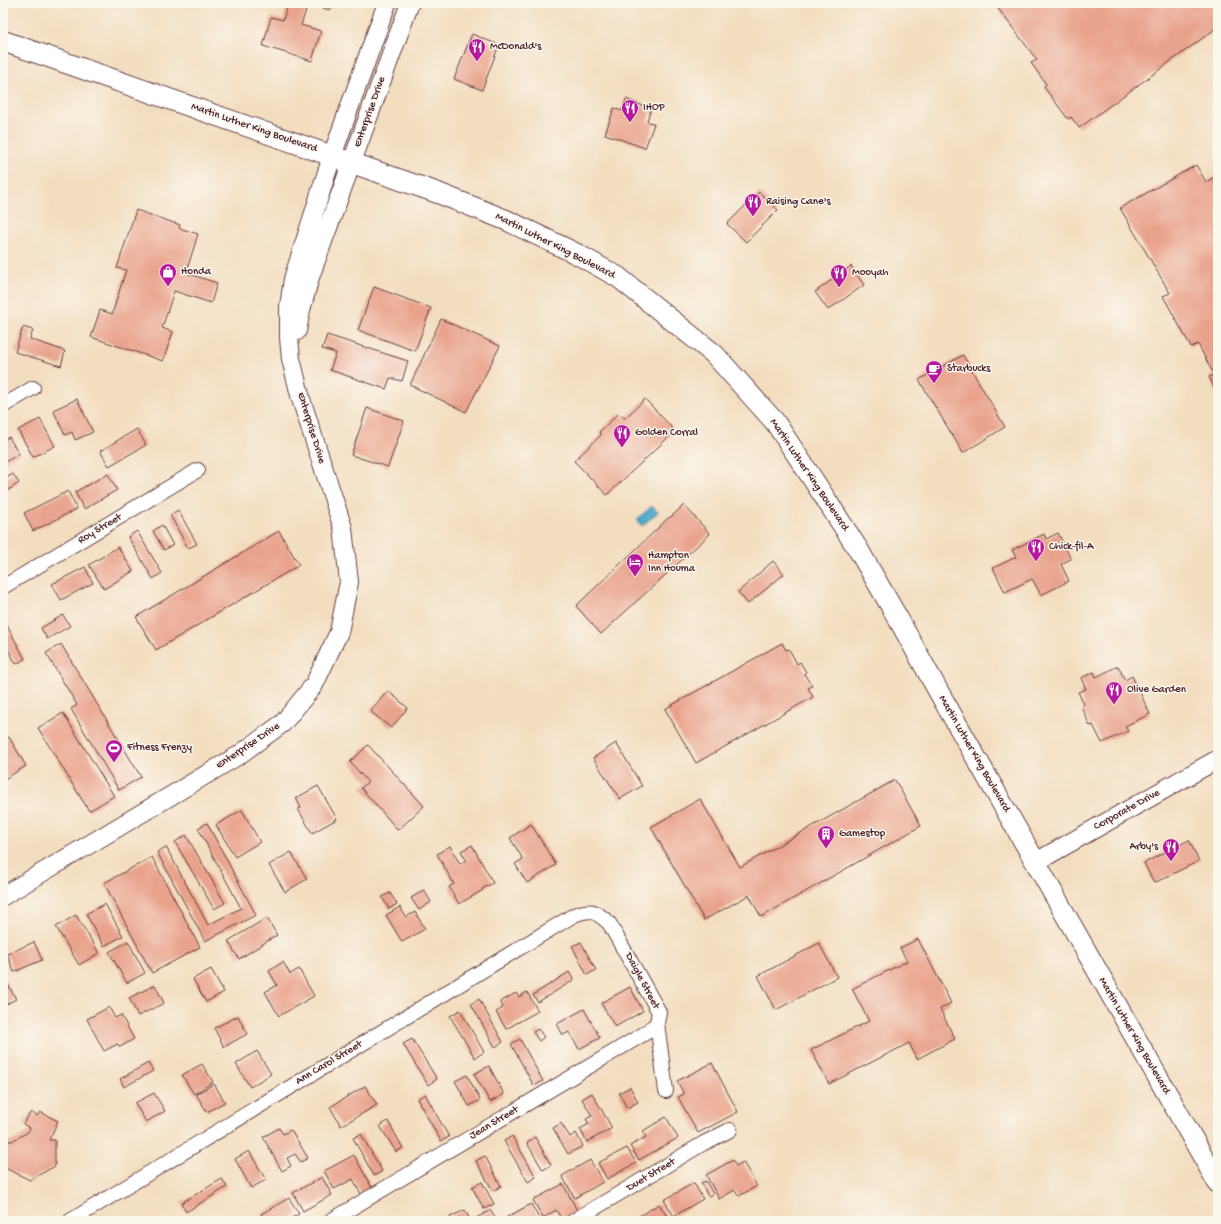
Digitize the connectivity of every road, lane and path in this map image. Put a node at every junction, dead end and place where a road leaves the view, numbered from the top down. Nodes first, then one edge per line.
1 (387, 3) edge
2 (410, 3) edge
3 (3, 41) edge
4 (332, 156) junction
5 (352, 162) junction
6 (291, 359) junction
7 (33, 388) dead end
8 (3, 406) edge
9 (198, 470) dead end
10 (3, 588) edge
11 (1218, 759) edge
12 (1036, 862) junction
13 (3, 896) edge
14 (589, 911) joint
15 (657, 1023) junction
16 (666, 1091) dead end
17 (730, 1130) dead end
18 (1218, 1183) edge
19 (70, 1221) edge
20 (330, 1221) edge
21 (573, 1221) edge

1 - 4 street, Enterprise Drive
2 - 5 street, Enterprise Drive
3 - 4 main road, Martin Luther King Boulevard
4 - 5 main road, Martin Luther King Boulevard
4 - 6 street, Enterprise Drive
5 - 6 street, Enterprise Drive
5 - 12 main road, Martin Luther King Boulevard
6 - 13 street, Enterprise Drive
7 - 8 street
9 - 10 street, Roy Street
11 - 12 street, Corporate Drive
12 - 18 main road, Martin Luther King Boulevard
14 - 15 street, Daigle Street
14 - 19 street, Ann Carol Street
15 - 16 street, Daigle Street
15 - 20 street, Jean Street
17 - 21 street, Duet Street

